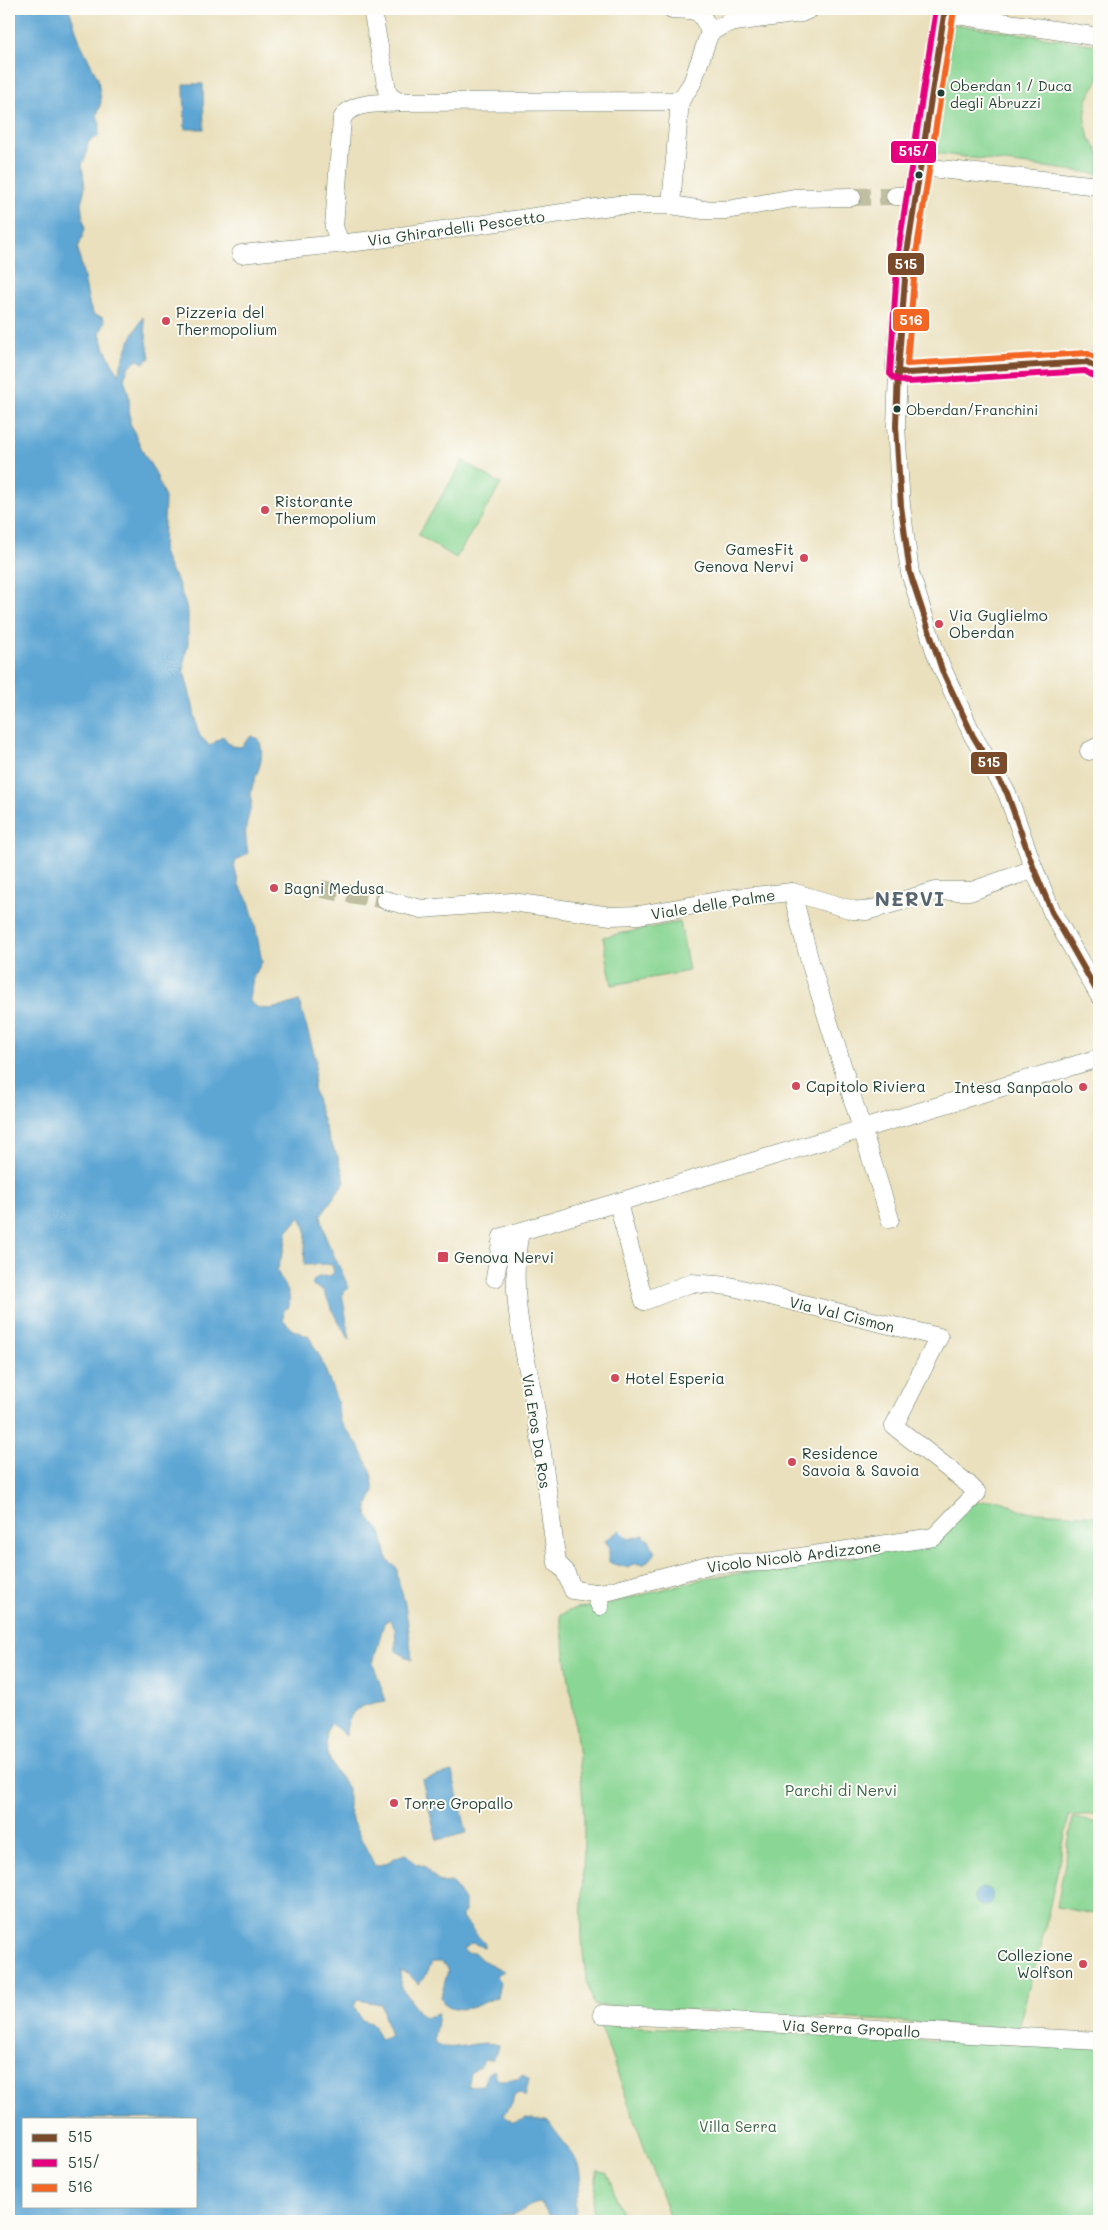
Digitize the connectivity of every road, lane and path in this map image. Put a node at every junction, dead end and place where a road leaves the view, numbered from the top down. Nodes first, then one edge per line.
1 (372, 9) edge
2 (672, 9) edge
3 (810, 9) edge
4 (696, 10) edge
5 (945, 11) edge
6 (710, 32) junction
7 (1099, 37) edge
8 (680, 101) junction
9 (399, 102) junction
10 (920, 167) junction
11 (1099, 186) edge
12 (852, 197) tunnel mouth
13 (671, 205) junction
14 (340, 243) junction
15 (242, 254) dead end
16 (1099, 369) edge
17 (898, 371) junction
18 (1034, 869) junction
19 (792, 892) junction
20 (385, 900) tunnel mouth
21 (1099, 995) edge
22 (1099, 1058) edge
23 (862, 1129) junction
24 (618, 1203) junction
25 (890, 1219) dead end
26 (520, 1232) junction
27 (494, 1278) dead end
28 (977, 1493) joint
29 (598, 1599) joint
30 (602, 2014) dead end
31 (1099, 2041) edge

1 - 9 street
2 - 4 street
3 - 6 street
4 - 6 street
5 - 7 street
5 - 10 street
6 - 8 street
8 - 9 street
8 - 13 street
9 - 14 street
10 - 11 street
10 - 17 street
12 - 13 street, Via Ghirardelli Pescetto
13 - 14 street, Via Ghirardelli Pescetto
14 - 15 street, Via Ghirardelli Pescetto
16 - 17 street
17 - 18 street
18 - 19 street, Viale delle Palme
18 - 21 street
19 - 20 street, Viale delle Palme
19 - 23 street
22 - 23 street
23 - 24 street
23 - 25 street
24 - 26 street
24 - 28 street, Via Val Cismon
26 - 27 street
26 - 29 street, Via Eros Da Ros
28 - 29 street, Vicolo Nicolò Ardizzone
30 - 31 street, Via Serra Gropallo

